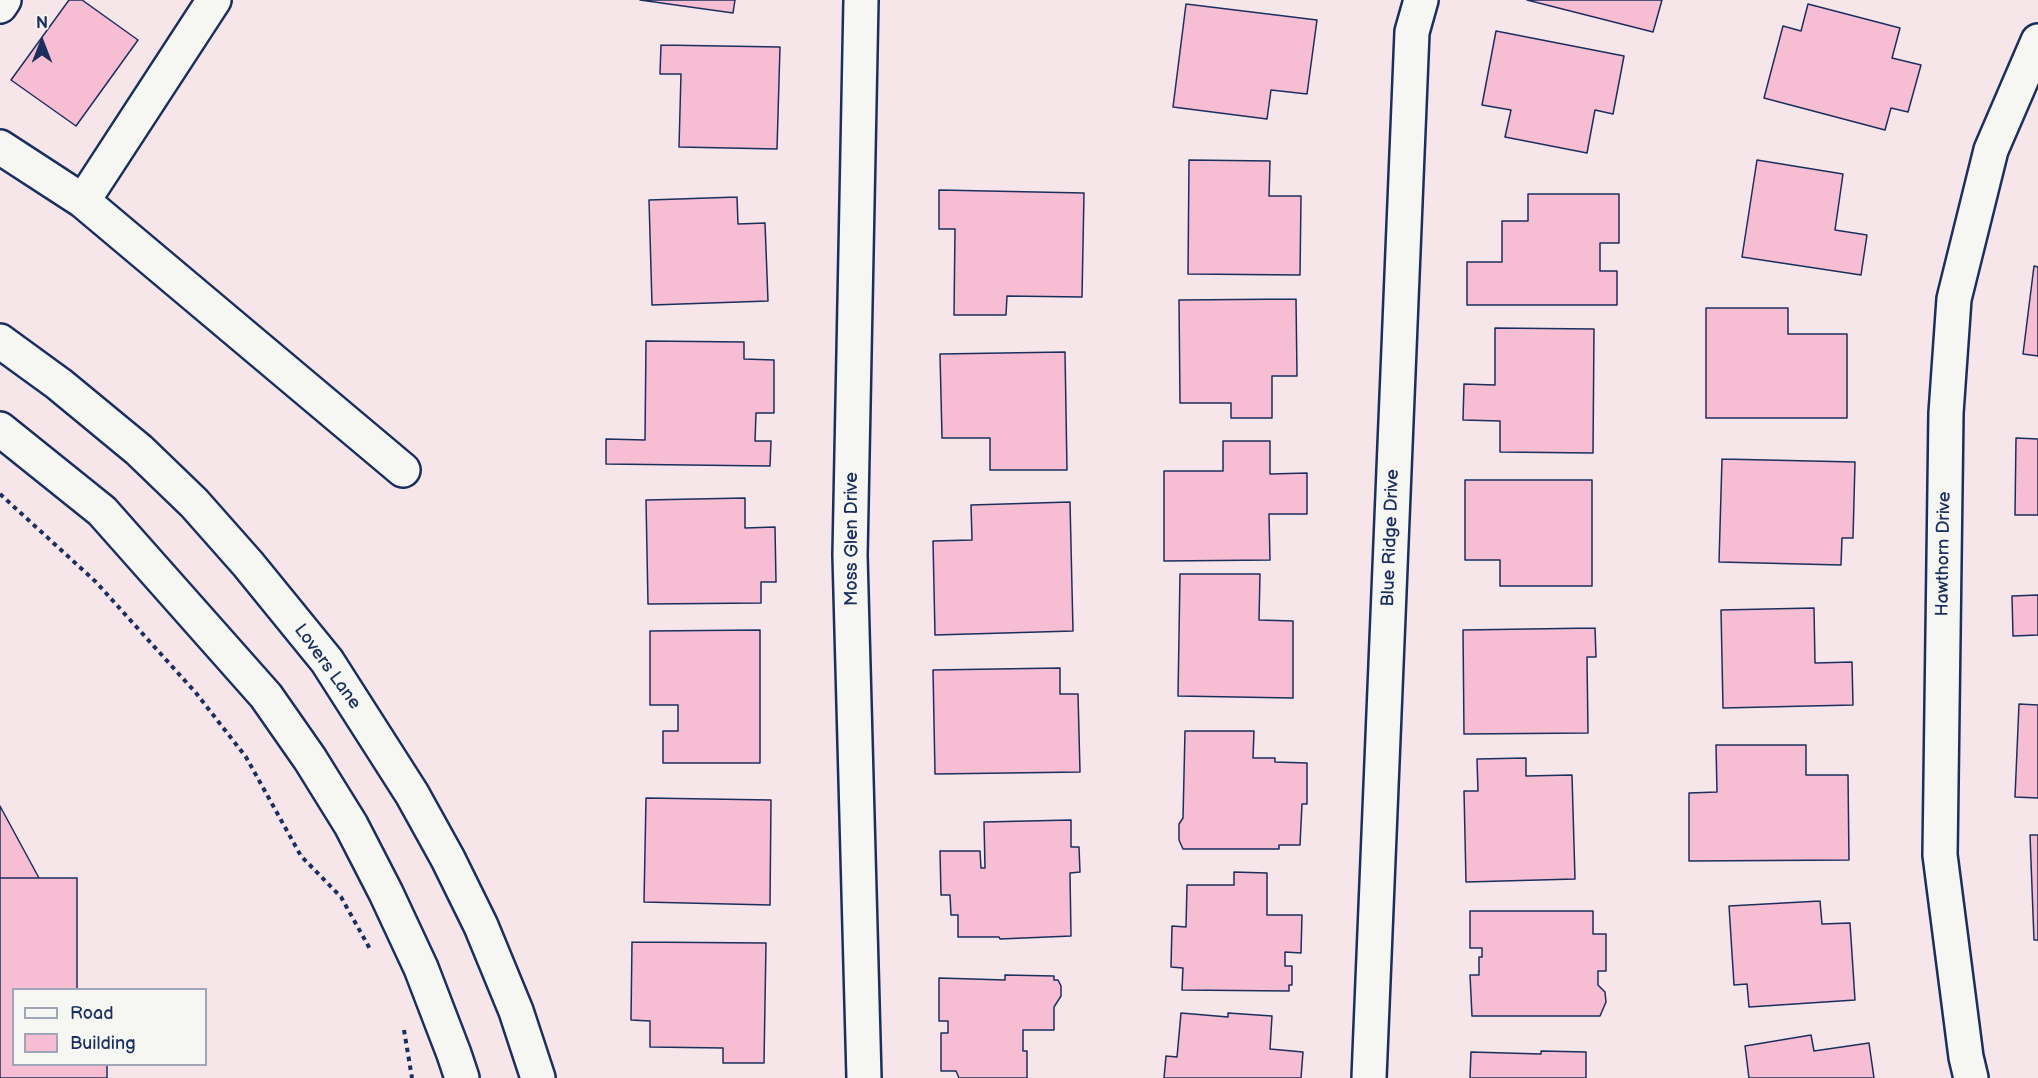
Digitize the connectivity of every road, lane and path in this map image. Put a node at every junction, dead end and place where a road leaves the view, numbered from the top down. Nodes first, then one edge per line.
1 (4, 0) edge
2 (214, 0) edge
3 (861, 0) edge
4 (1421, 0) edge
5 (0, 6) edge
6 (2038, 41) edge
7 (0, 147) edge
8 (82, 201) junction
9 (0, 341) edge
10 (0, 429) edge
11 (403, 470) dead end
12 (0, 494) edge
13 (374, 957) dead end
14 (402, 1025) dead end
15 (412, 1078) edge
16 (462, 1078) edge
17 (538, 1078) edge
18 (864, 1078) edge
19 (1369, 1078) edge
20 (1971, 1078) edge

1 - 5 street
2 - 8 street
3 - 18 street, Moss Glen Drive
4 - 19 street, Blue Ridge Drive
6 - 20 street, Hawthorn Drive
7 - 8 street
8 - 11 street
9 - 17 street, Lovers Lane
10 - 16 street
12 - 13 path
14 - 15 path

